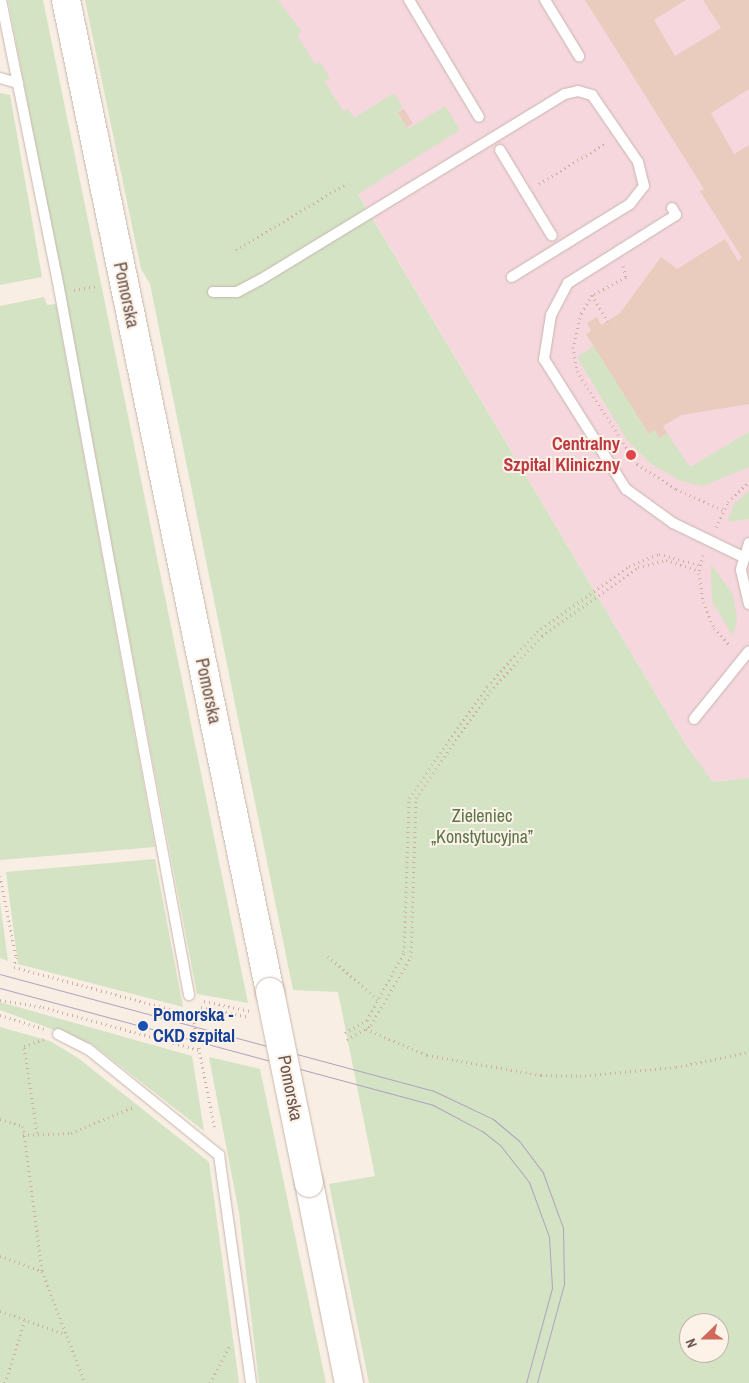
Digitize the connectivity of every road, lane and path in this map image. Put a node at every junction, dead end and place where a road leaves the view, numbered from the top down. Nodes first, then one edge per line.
1 (1, 0) edge
2 (66, 0) edge
3 (409, 0) edge
4 (545, 0) edge
5 (579, 56) dead end
6 (0, 78) edge
7 (18, 83) junction
8 (479, 117) dead end
9 (606, 143) dead end
10 (500, 150) dead end
11 (347, 183) dead end
12 (526, 192) junction
13 (672, 208) dead end
14 (550, 232) dead end
15 (236, 250) dead end
16 (512, 277) dead end
17 (605, 287) dead end
18 (213, 292) dead end
19 (592, 295) junction
20 (608, 322) dead end
21 (724, 510) dead end
22 (749, 543) edge
23 (743, 557) junction
24 (700, 565) dead end
25 (749, 604) edge
26 (747, 654) edge
27 (694, 719) dead end
28 (0, 876) edge
29 (328, 956) dead end
30 (0, 1000) edge
31 (190, 1000) junction
32 (378, 1000) junction
33 (250, 1011) dead end
34 (0, 1015) edge
35 (192, 1015) junction
36 (251, 1017) dead end
37 (362, 1026) junction
38 (366, 1030) junction
39 (344, 1033) dead end
40 (58, 1034) junction
41 (347, 1040) dead end
42 (199, 1050) junction
43 (749, 1052) edge
44 (146, 1095) junction
45 (0, 1119) edge
46 (37, 1134) junction
47 (24, 1135) junction
48 (220, 1155) junction
49 (0, 1256) edge
50 (42, 1271) junction
51 (0, 1311) edge
52 (25, 1320) junction
53 (66, 1334) junction
54 (245, 1338) junction
55 (5, 1383) edge
56 (85, 1383) edge
57 (210, 1383) edge
58 (251, 1383) edge
59 (349, 1383) edge

1 - 7 lane
2 - 59 street, Pomorska, bridge
3 - 8 lane
4 - 5 lane
6 - 7 lane
7 - 31 lane
9 - 12 path
10 - 12 lane
11 - 15 path
12 - 14 lane
13 - 23 lane
16 - 18 lane
17 - 19 path
19 - 20 path
19 - 21 path
22 - 23 lane
23 - 25 lane
24 - 32 path
26 - 27 lane
26 - 38 path
28 - 35 path
29 - 32 path
30 - 42 path
31 - 33 path
31 - 35 path
31 - 36 path
32 - 37 path
34 - 40 path
35 - 42 path
37 - 38 path
37 - 39 path
38 - 41 path
38 - 43 path
40 - 44 lane
40 - 46 path
42 - 48 path
44 - 46 path
44 - 48 lane
45 - 47 path
46 - 47 path
47 - 50 path
48 - 54 lane
49 - 50 path
50 - 53 path
51 - 52 path
52 - 53 path
52 - 55 path
53 - 56 path
54 - 57 path
54 - 58 lane

